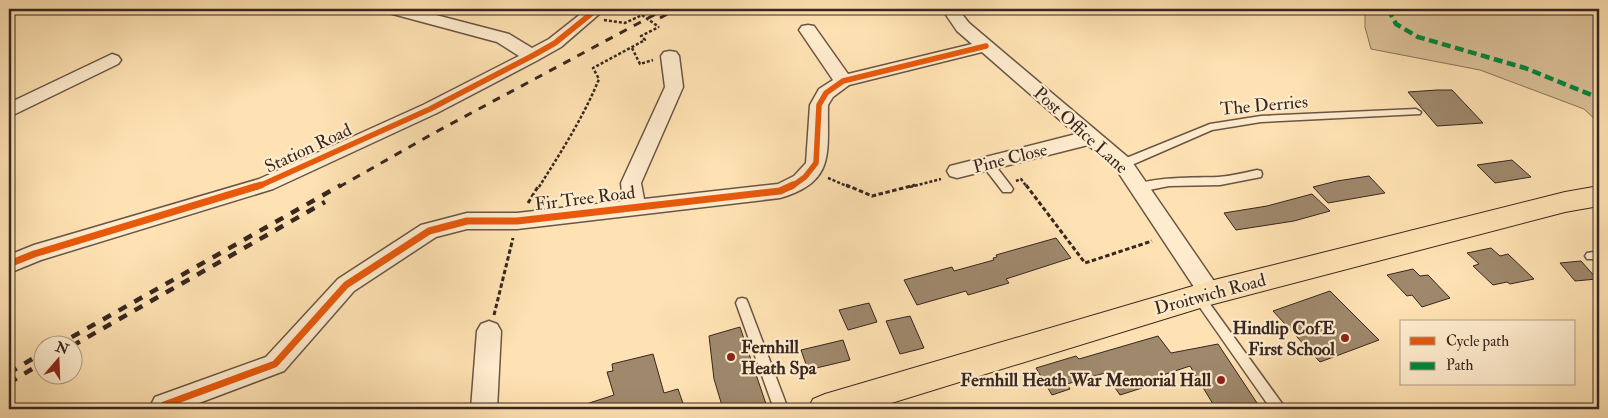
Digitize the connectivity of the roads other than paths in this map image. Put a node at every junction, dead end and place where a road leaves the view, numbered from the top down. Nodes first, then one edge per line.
1 (395, 9) edge
2 (597, 9) edge
3 (950, 9) edge
4 (808, 30) dead end
5 (986, 46) junction
6 (532, 56) junction
7 (670, 56) road end
8 (112, 60) dead end
9 (844, 81) junction
10 (9, 111) edge
11 (1416, 112) dead end
12 (1092, 137) junction
13 (987, 163) junction
14 (1123, 164) junction
15 (957, 171) road end
16 (1258, 174) dead end
17 (1005, 187) road end
18 (1139, 188) junction
19 (1599, 196) edge
20 (635, 207) junction
21 (9, 264) edge
22 (1204, 294) junction
23 (742, 303) dead end
24 (490, 331) road end
25 (164, 404) dead end
26 (484, 409) edge
27 (781, 409) edge
28 (825, 409) edge
29 (1279, 409) edge

1 - 6 street
2 - 6 street, Station Road
3 - 5 street, Post Office Lane
4 - 9 street
5 - 9 street
5 - 12 street, Post Office Lane
6 - 21 street, Station Road
7 - 20 street
8 - 10 street
9 - 20 street, Fir Tree Road
11 - 14 lane, The Derries
12 - 13 street, Pine Close
12 - 14 street, Post Office Lane
13 - 15 street, Pine Close
13 - 17 lane
14 - 18 street, Post Office Lane
16 - 18 lane
18 - 22 street, Post Office Lane
19 - 22 main road, Droitwich Road
20 - 25 street, Fir Tree Road
22 - 28 main road, Droitwich Road
22 - 29 lane
23 - 27 lane
24 - 26 street

